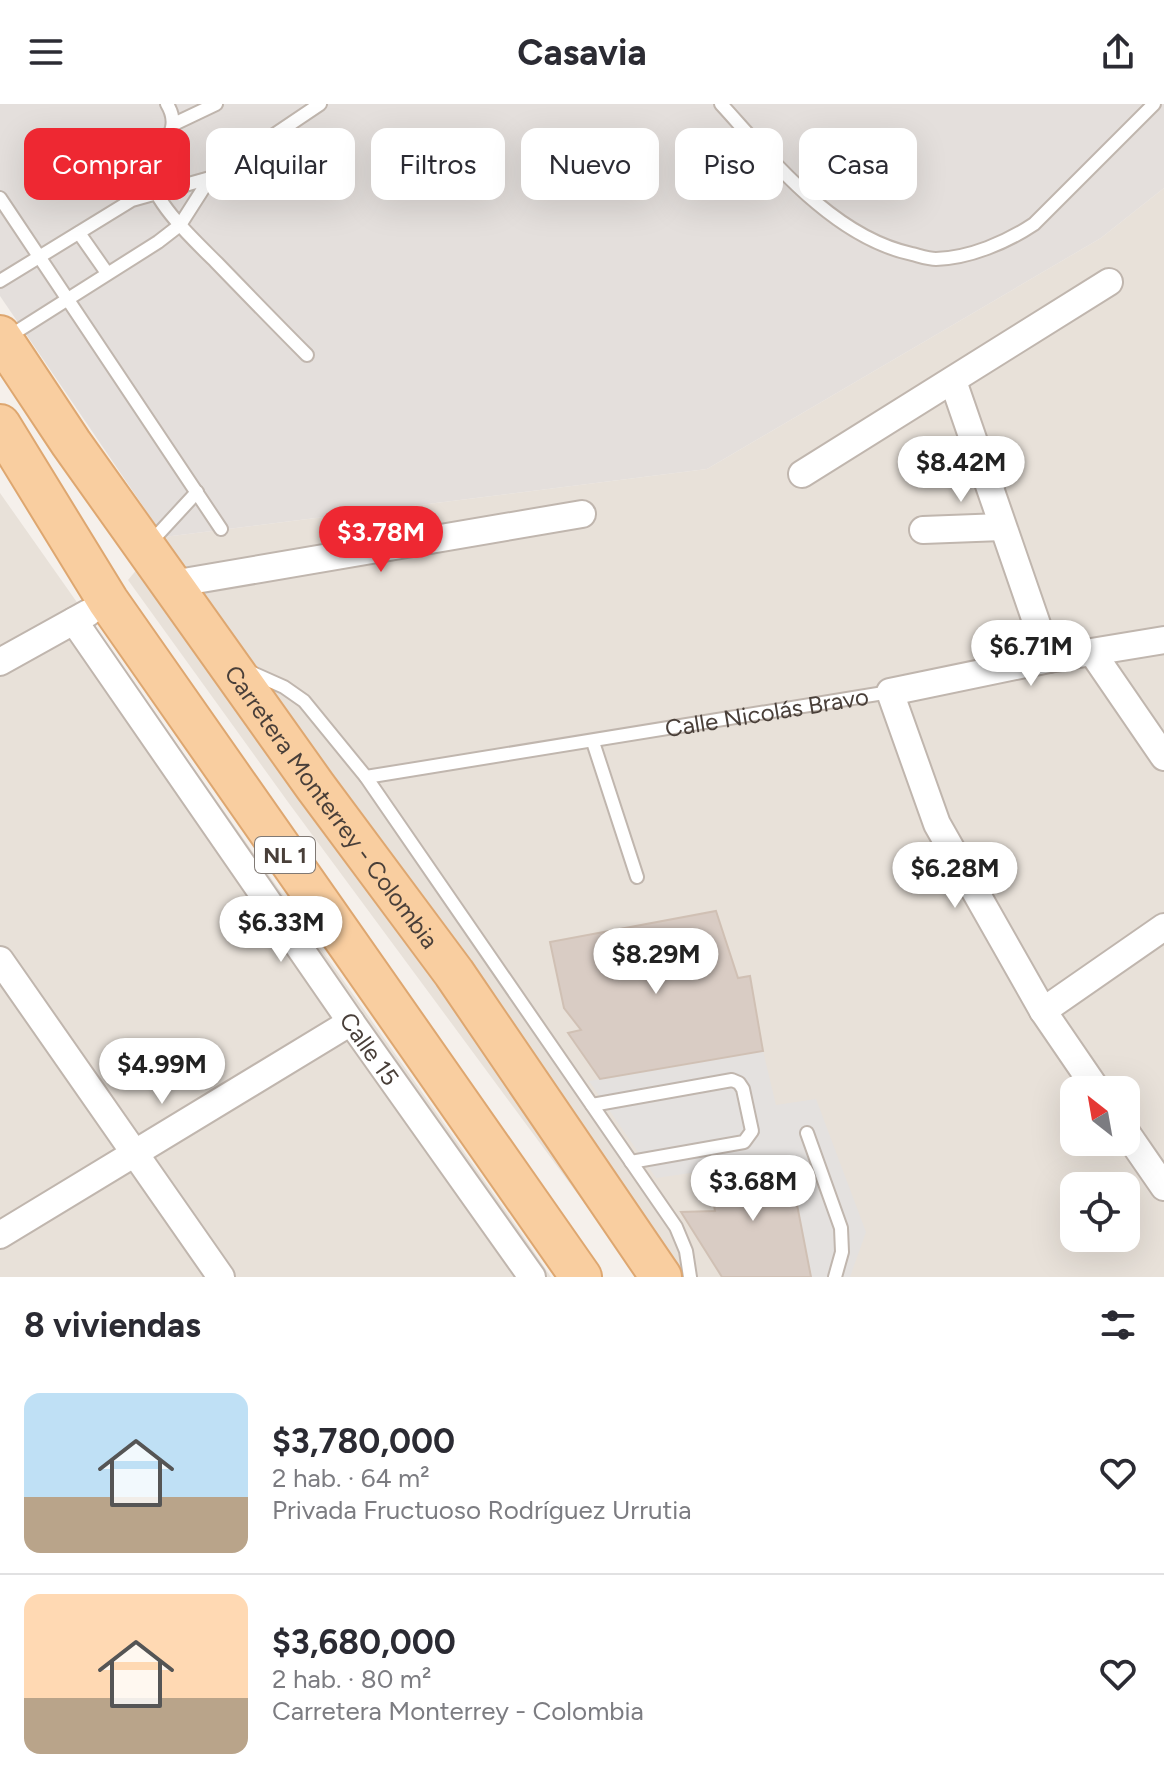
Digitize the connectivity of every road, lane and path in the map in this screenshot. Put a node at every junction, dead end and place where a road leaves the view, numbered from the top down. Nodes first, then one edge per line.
1 (167, 104) edge
2 (216, 104) edge
3 (291, 104) edge
4 (320, 104) edge
5 (721, 104) edge
6 (1132, 104) edge
7 (1154, 104) edge
8 (1143, 115) junction
9 (301, 117) junction
10 (174, 124) junction
11 (173, 128) edge
12 (285, 128) edge
13 (206, 184) edge
14 (0, 198) edge
15 (132, 200) edge
16 (162, 200) edge
17 (180, 225) junction
18 (79, 233) junction
19 (40, 257) junction
20 (107, 273) junction
21 (0, 281) edge
22 (1109, 282) dead end
23 (68, 299) junction
24 (1, 340) edge
25 (307, 355) dead end
26 (953, 381) junction
27 (0, 425) edge
28 (802, 474) dead end
29 (197, 492) junction
30 (582, 514) dead end
31 (1002, 527) junction
32 (221, 529) dead end
33 (923, 530) dead end
34 (146, 548) junction
35 (172, 584) junction
36 (108, 601) junction
37 (74, 621) junction
38 (1164, 640) edge
39 (1092, 652) junction
40 (1049, 659) junction
41 (0, 662) edge
42 (228, 662) junction
43 (890, 692) junction
44 (593, 742) junction
45 (1164, 757) edge
46 (366, 777) junction
47 (637, 877) dead end
48 (1164, 927) edge
49 (0, 960) edge
50 (1043, 1011) junction
51 (351, 1022) junction
52 (1087, 1076) edge
53 (592, 1105) junction
54 (807, 1133) dead end
55 (134, 1151) junction
56 (1140, 1152) edge
57 (631, 1162) junction
58 (1164, 1187) edge
59 (0, 1235) edge
60 (221, 1277) edge
61 (532, 1277) edge
62 (581, 1277) edge
63 (661, 1277) edge
64 (690, 1277) edge
65 (835, 1277) edge

1 - 10 lane
2 - 10 lane
3 - 9 lane
4 - 9 lane
5 - 8 lane
6 - 8 lane
7 - 8 lane
9 - 12 lane
10 - 11 lane
13 - 17 lane
14 - 19 lane
15 - 18 lane
16 - 17 lane
17 - 20 lane
17 - 25 lane
18 - 19 lane
18 - 20 lane
19 - 21 lane
19 - 23 lane
20 - 23 lane
22 - 26 street
23 - 24 lane
23 - 29 lane
24 - 34 main road, Carretera Monterrey - Colombia / NL 1
26 - 28 street
26 - 31 street
27 - 36 main road, NL 1
29 - 32 lane
29 - 34 lane
30 - 35 street
31 - 33 street
31 - 40 street
34 - 35 main road, Carretera Monterrey - Colombia / NL 1
35 - 42 main road, Carretera Monterrey - Colombia / NL 1
36 - 37 street
36 - 62 main road, NL 1
37 - 41 street
37 - 51 street, Calle 15
38 - 39 street, Calle Nicolás Bravo
39 - 40 street, Calle Nicolás Bravo
39 - 45 street
40 - 43 street, Calle Nicolás Bravo
42 - 46 lane
42 - 63 main road, Carretera Monterrey - Colombia / NL 1
43 - 44 lane, Calle Nicolás Bravo
43 - 50 street
44 - 46 lane, Calle Nicolás Bravo
44 - 47 lane
46 - 53 lane
48 - 50 street
49 - 55 street
50 - 52 street
51 - 55 street
51 - 61 street, Calle 15
53 - 57 lane
53 - 57 lane
54 - 65 lane
55 - 59 street
55 - 60 street
56 - 58 street
57 - 64 lane

